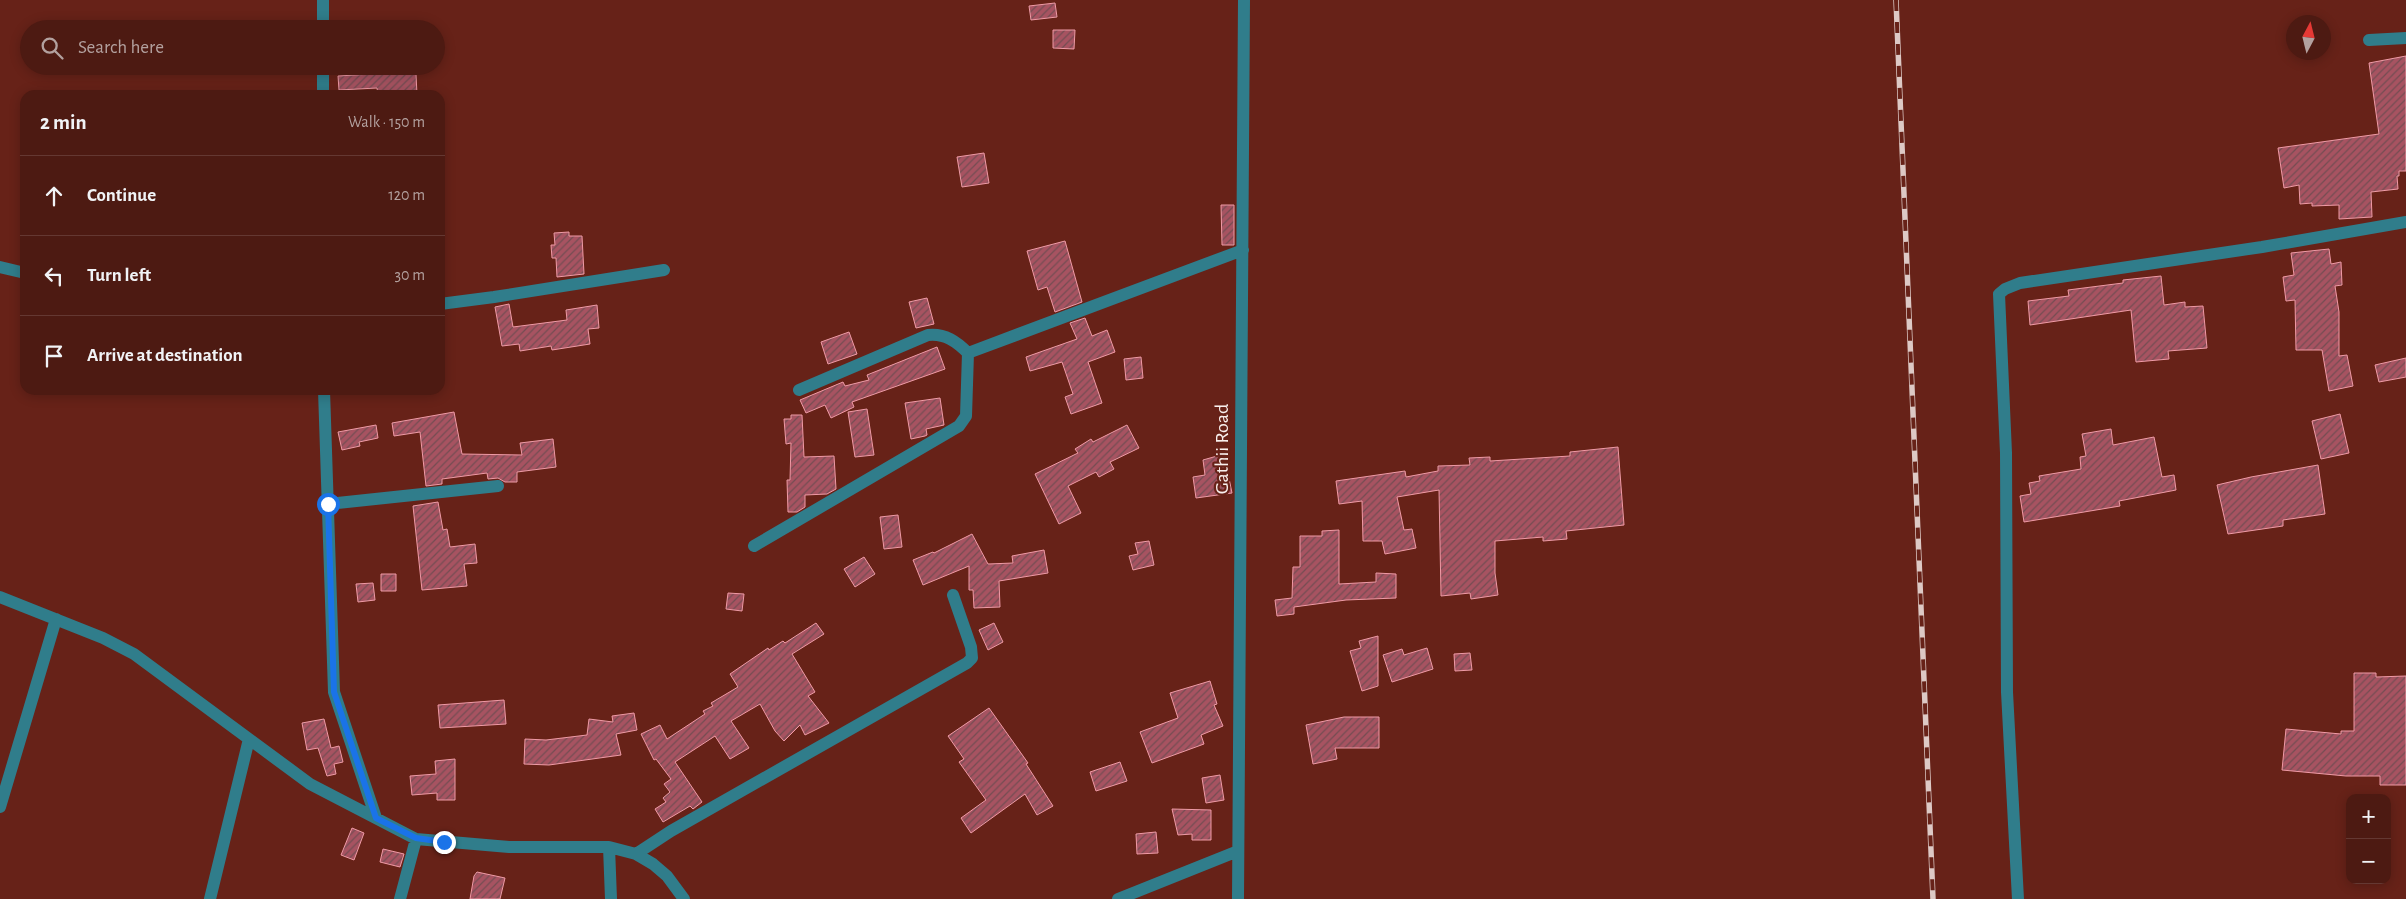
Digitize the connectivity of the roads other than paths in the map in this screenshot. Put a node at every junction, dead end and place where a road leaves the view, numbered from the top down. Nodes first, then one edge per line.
1 (323, 0) edge
2 (1244, 0) edge
3 (323, 20) edge
4 (2406, 38) edge
5 (2369, 40) dead end
6 (323, 75) edge
7 (323, 90) edge
8 (2406, 222) edge
9 (1242, 250) junction
10 (0, 267) edge
11 (664, 270) dead end
12 (20, 272) edge
13 (445, 303) edge
14 (968, 353) junction
15 (799, 390) dead end
16 (324, 395) edge
17 (498, 486) dead end
18 (328, 504) junction
19 (754, 546) dead end
20 (953, 595) dead end
21 (0, 597) edge
22 (56, 619) junction
23 (249, 739) junction
24 (0, 807) edge
25 (376, 818) junction
26 (416, 838) junction
27 (609, 847) junction
28 (1238, 851) junction
29 (636, 854) junction
30 (210, 899) edge
31 (400, 899) edge
32 (611, 899) edge
33 (684, 899) edge
34 (1118, 899) edge
35 (1238, 899) edge
36 (2018, 899) edge

1 - 3 street
2 - 9 street, Gathii Road
4 - 5 street
6 - 7 street
8 - 36 street
9 - 14 street
9 - 28 street, Gathii Road
10 - 12 street
11 - 13 street
14 - 15 street
14 - 19 street
16 - 18 street
17 - 18 street
18 - 25 street
20 - 29 street
21 - 22 street
22 - 23 street
22 - 24 street
23 - 25 street
23 - 30 street
25 - 26 street
26 - 27 street
26 - 31 street
27 - 29 street
27 - 32 street
28 - 34 street
28 - 35 street, Gathii Road
29 - 33 street

